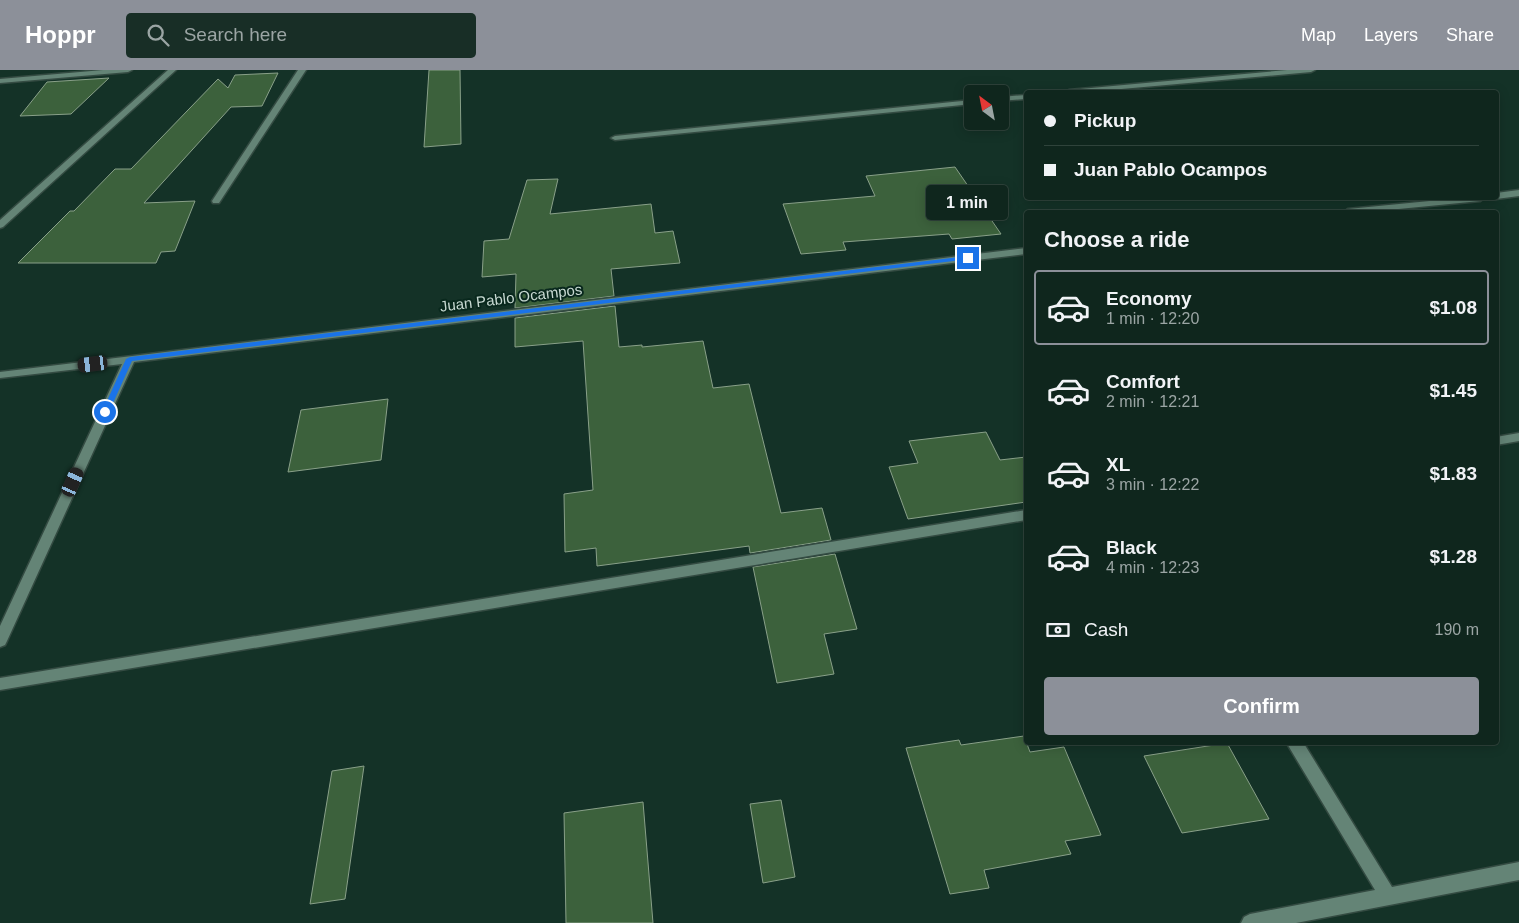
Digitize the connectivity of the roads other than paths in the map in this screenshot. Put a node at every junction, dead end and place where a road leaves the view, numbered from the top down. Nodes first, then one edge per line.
1 (128, 70) edge
2 (172, 70) edge
3 (302, 70) edge
4 (1311, 70) edge
5 (86, 72) edge
6 (0, 81) edge
7 (1086, 90) edge
8 (1024, 97) edge
9 (1009, 99) edge
10 (964, 103) edge
11 (615, 138) dead end
12 (1519, 193) edge
13 (1499, 196) edge
14 (1461, 200) edge
15 (216, 201) dead end
16 (1367, 210) edge
17 (0, 225) edge
18 (1024, 250) edge
19 (130, 359) junction
20 (0, 375) edge
21 (1519, 437) edge
22 (1499, 440) edge
23 (1024, 515) edge
24 (0, 641) edge
25 (0, 684) edge
26 (1296, 745) edge
27 (1519, 872) edge
28 (1388, 896) junction
29 (1250, 923) edge

1 - 5 street
2 - 17 street
3 - 15 street
4 - 7 street
5 - 6 street
8 - 9 street
10 - 11 street
12 - 13 street
14 - 16 street
18 - 19 street, Juan Pablo Ocampos
19 - 20 street, Juan Pablo Ocampos
19 - 24 street
21 - 22 street
23 - 25 street
26 - 28 street
27 - 28 street
28 - 29 street

